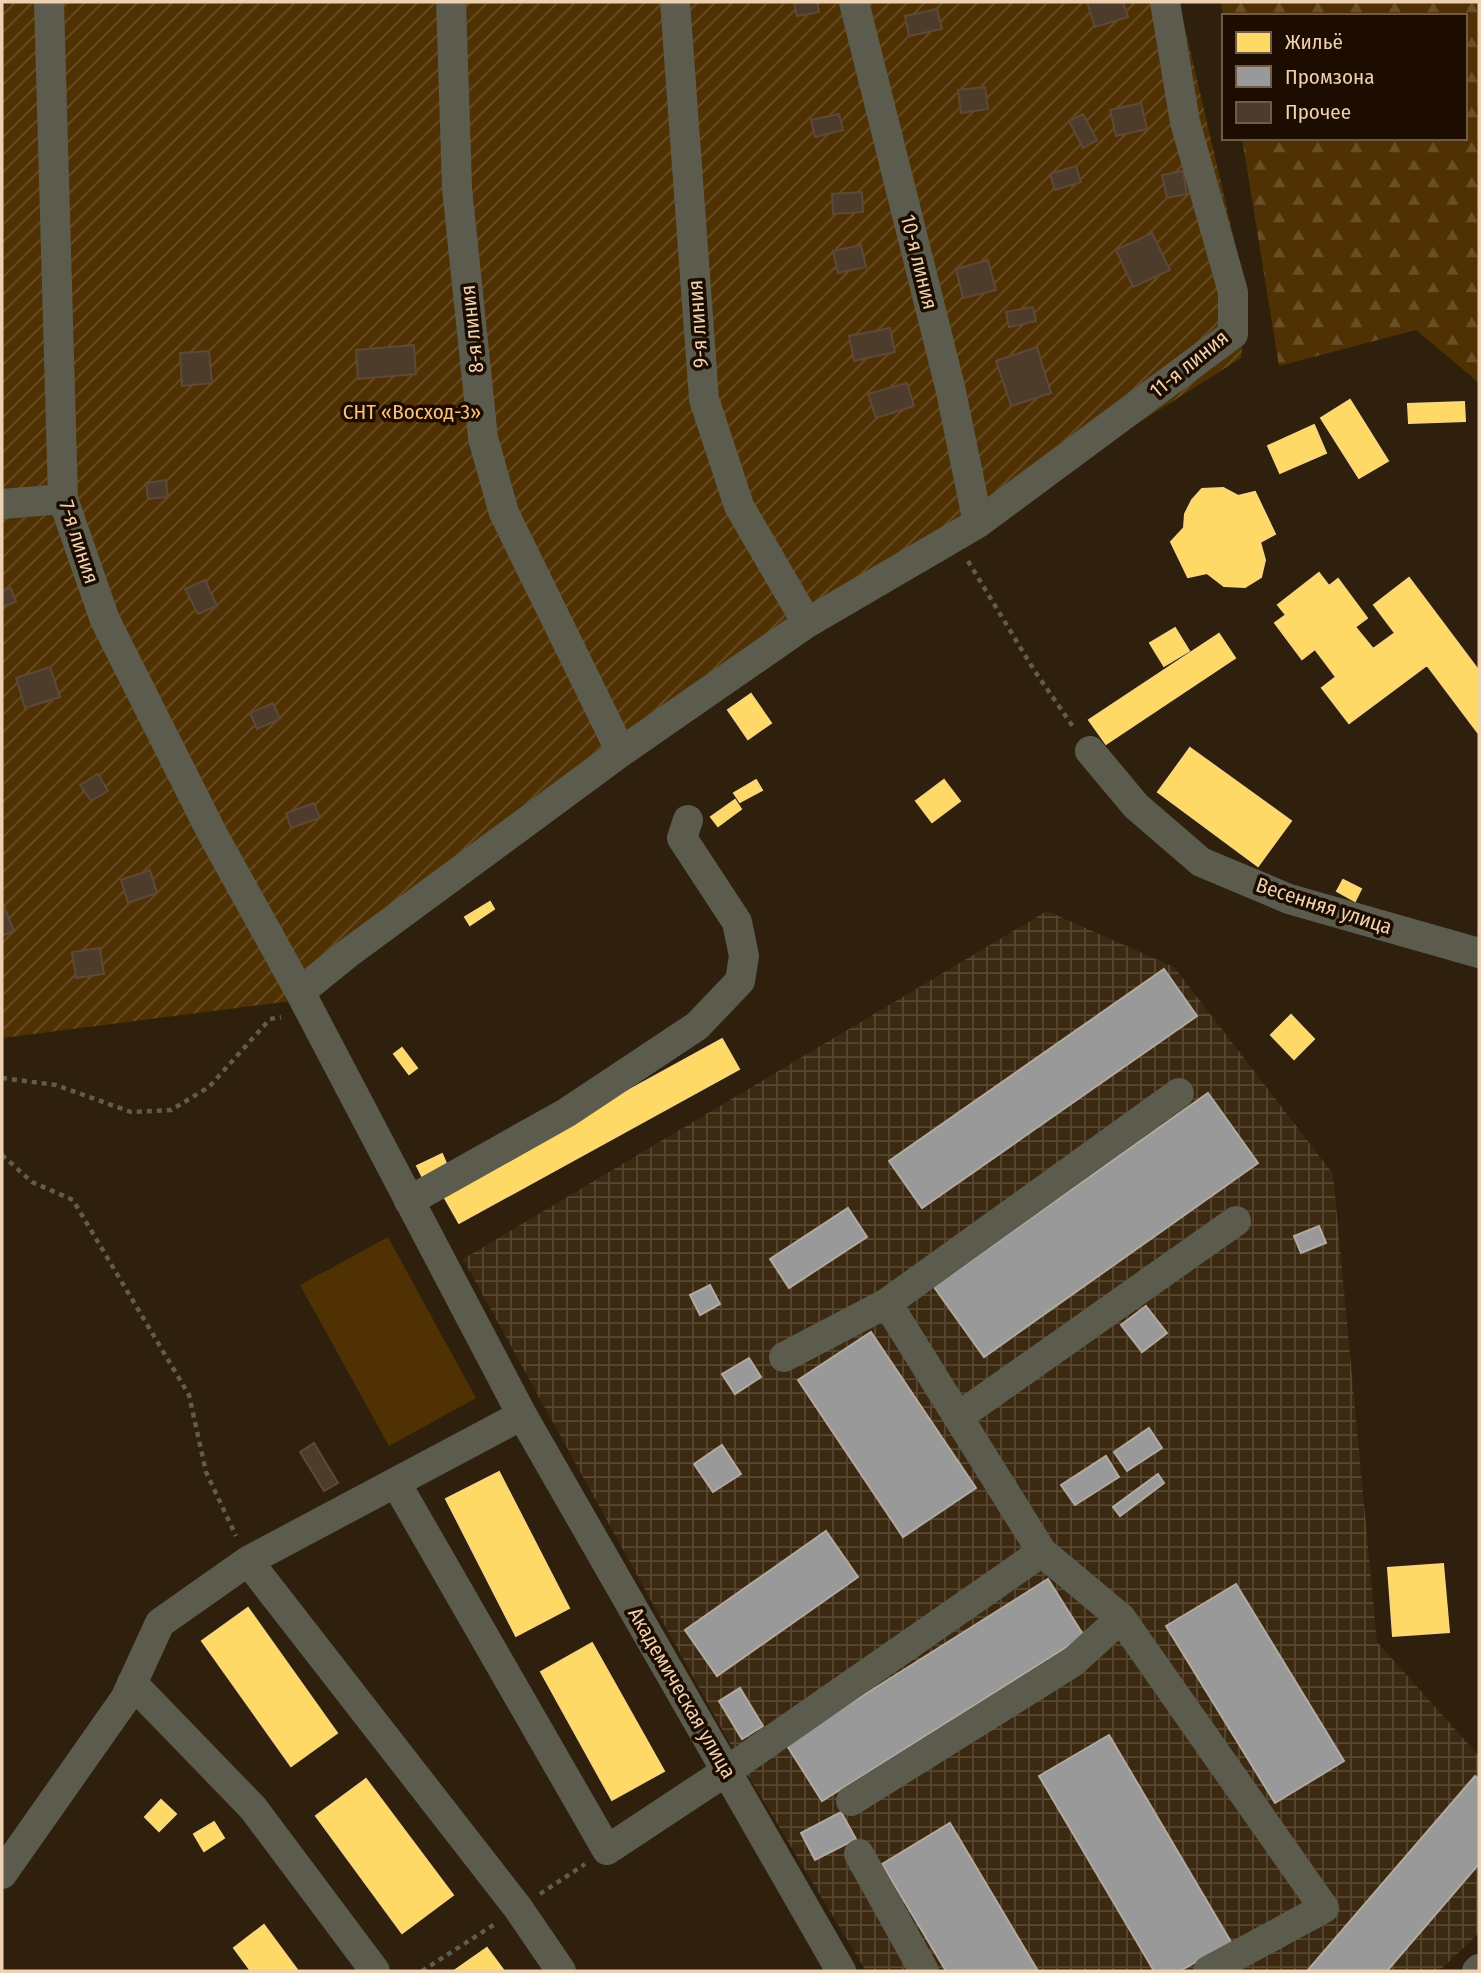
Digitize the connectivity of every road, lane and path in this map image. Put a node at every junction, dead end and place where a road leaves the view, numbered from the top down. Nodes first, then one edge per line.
1 (48, 2) edge
2 (451, 2) edge
3 (675, 2) edge
4 (854, 2) edge
5 (1165, 2) edge
6 (63, 499) junction
7 (2, 504) edge
8 (978, 523) junction
9 (967, 560) dead end
10 (807, 623) junction
11 (1090, 751) joint
12 (621, 752) junction
13 (688, 820) dead end
14 (1479, 953) edge
15 (304, 1000) junction
16 (2, 1078) edge
17 (1179, 1093) dead end
18 (3, 1157) edge
19 (409, 1201) junction
20 (1236, 1221) dead end
21 (887, 1303) junction
22 (784, 1357) dead end
23 (522, 1415) junction
24 (958, 1417) junction
25 (396, 1483) junction
26 (1042, 1552) junction
27 (248, 1561) junction
28 (1121, 1618) junction
29 (132, 1683) junction
30 (727, 1771) junction
31 (852, 1801) dead end
32 (859, 1854) dead end
33 (2, 1874) edge
34 (832, 1967) edge
35 (375, 1971) edge
36 (561, 1971) edge
37 (924, 1971) edge
38 (1208, 1971) edge

1 - 6 street, 7-я линия
2 - 12 street, 8-я линия
3 - 10 street, 9-я линия
4 - 8 street, 10-я линия
5 - 8 street, 11-я линия
6 - 7 street
6 - 15 street, 7-я линия
8 - 10 street
9 - 11 path
10 - 12 street
11 - 14 street, Весенняя улица
12 - 15 street
13 - 19 street
15 - 16 path
15 - 19 street, 7-я линия
17 - 21 street
18 - 27 path
19 - 23 street, Академическая улица
20 - 24 street
21 - 22 street
21 - 24 street
23 - 25 street
23 - 30 street, Академическая улица
24 - 26 street
25 - 27 street
25 - 30 street
26 - 28 street
26 - 30 street
27 - 29 street
27 - 36 street
28 - 31 street
28 - 38 street
29 - 33 street
29 - 35 street
30 - 34 street, Академическая улица
32 - 37 street

